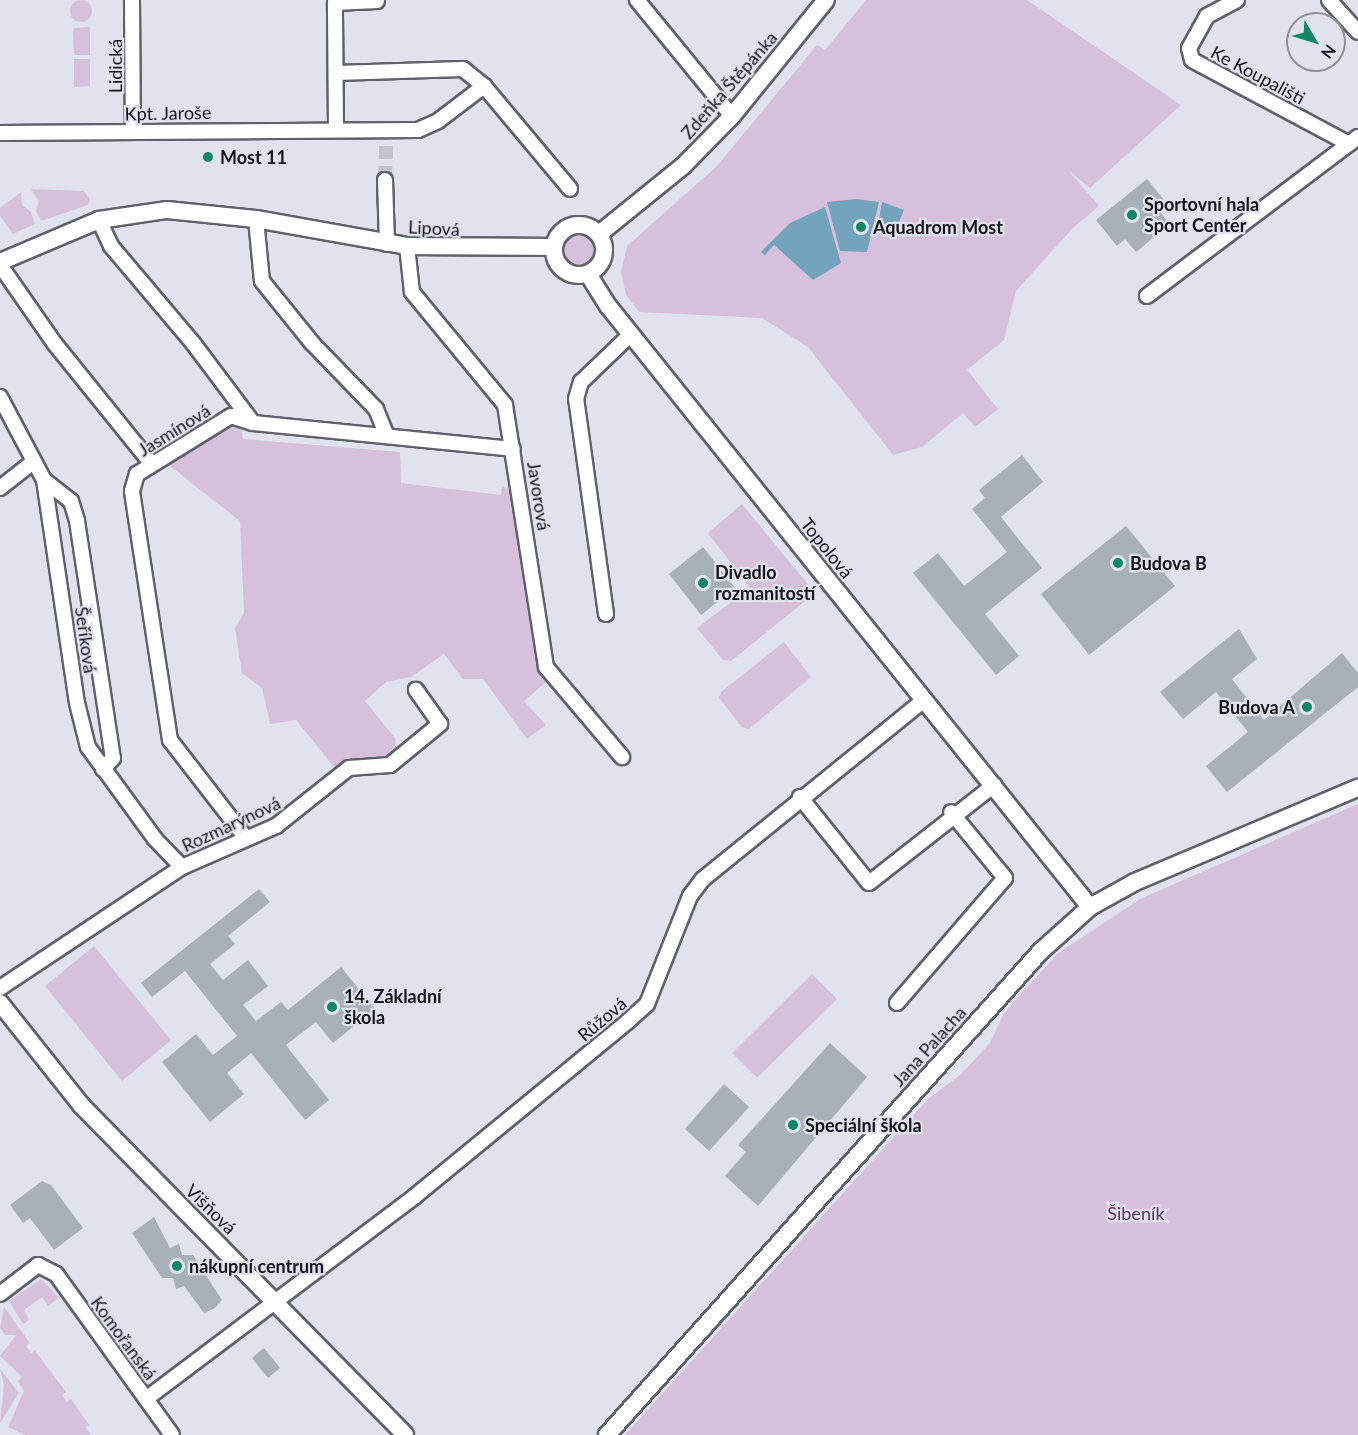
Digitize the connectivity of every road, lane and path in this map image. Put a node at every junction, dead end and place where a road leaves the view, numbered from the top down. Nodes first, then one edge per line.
1 (132, 0) edge
2 (637, 0) edge
3 (826, 0) edge
4 (1237, 0) edge
5 (1329, 0) edge
6 (377, 1) edge
7 (1358, 32) edge
8 (336, 73) junction
9 (484, 86) junction
10 (732, 116) junction
11 (336, 128) junction
12 (388, 131) junction
13 (133, 132) junction
14 (0, 133) edge
15 (1353, 140) edge
16 (386, 146) tunnel mouth
17 (385, 180) tunnel mouth
18 (570, 189) dead end
19 (256, 219) junction
20 (99, 220) junction
21 (599, 234) junction
22 (387, 244) junction
23 (407, 246) junction
24 (554, 247) junction
25 (0, 263) edge
26 (588, 274) junction
27 (1147, 296) dead end
28 (630, 334) junction
29 (0, 397) edge
30 (253, 423) junction
31 (386, 435) junction
32 (513, 449) junction
33 (33, 462) junction
34 (151, 464) junction
35 (44, 480) junction
36 (0, 488) edge
37 (606, 614) dead end
38 (416, 690) dead end
39 (924, 700) junction
40 (622, 757) dead end
41 (103, 769) junction
42 (994, 786) junction
43 (1358, 788) edge
44 (800, 797) junction
45 (953, 814) junction
46 (246, 838) junction
47 (182, 867) junction
48 (1090, 907) junction
49 (0, 988) edge
50 (0, 1003) edge
51 (897, 1003) dead end
52 (0, 1294) edge
53 (278, 1302) junction
54 (146, 1399) junction
55 (172, 1435) edge
56 (405, 1435) edge
57 (607, 1435) edge

1 - 13 street, Lidická
2 - 10 street
3 - 10 street, Zdeňka Štěpánka
4 - 15 street, Ke Koupališti
5 - 7 street
6 - 8 street
8 - 9 street
8 - 11 street
9 - 12 street, Kpt. Jaroše
9 - 18 street
10 - 21 street, Zdeňka Štěpánka
11 - 12 street, Kpt. Jaroše
11 - 13 street, Kpt. Jaroše
12 - 16 street
13 - 14 street, Kpt. Jaroše
15 - 27 street, Ke Koupališti
17 - 22 street
19 - 20 street, Lipová
19 - 22 street, Lipová
19 - 31 street
20 - 25 street, Lipová
20 - 30 street
21 - 24 street
21 - 26 street
22 - 23 street, Lipová
23 - 24 street, Lipová
23 - 32 street, Javorová
24 - 26 street
25 - 34 street, Lipová
26 - 28 street, Topolová
28 - 37 street
28 - 39 street, Topolová
29 - 33 street, Šeříková
30 - 31 street, Jasmínová
30 - 34 street, Jasmínová
31 - 32 street, Jasmínová
32 - 40 street, Javorová
33 - 35 street, Šeříková
33 - 36 street
34 - 46 street, Jasmínová
35 - 41 street, Šeříková
35 - 41 street
38 - 46 street, Rozmarýnová
39 - 42 street, Topolová
39 - 44 street, Růžová
41 - 47 street, Šeříková
42 - 45 street
42 - 48 street, Topolová
43 - 48 street, Jana Palacha
44 - 45 street
44 - 53 street, Růžová
45 - 51 street
46 - 47 street, Rozmarýnová
47 - 49 street, Rozmarýnová
48 - 57 street, Jana Palacha
50 - 53 street, Višňová
52 - 54 street, Komořanská
53 - 54 street, Růžová
53 - 56 street, Višňová
54 - 55 street, Komořanská

